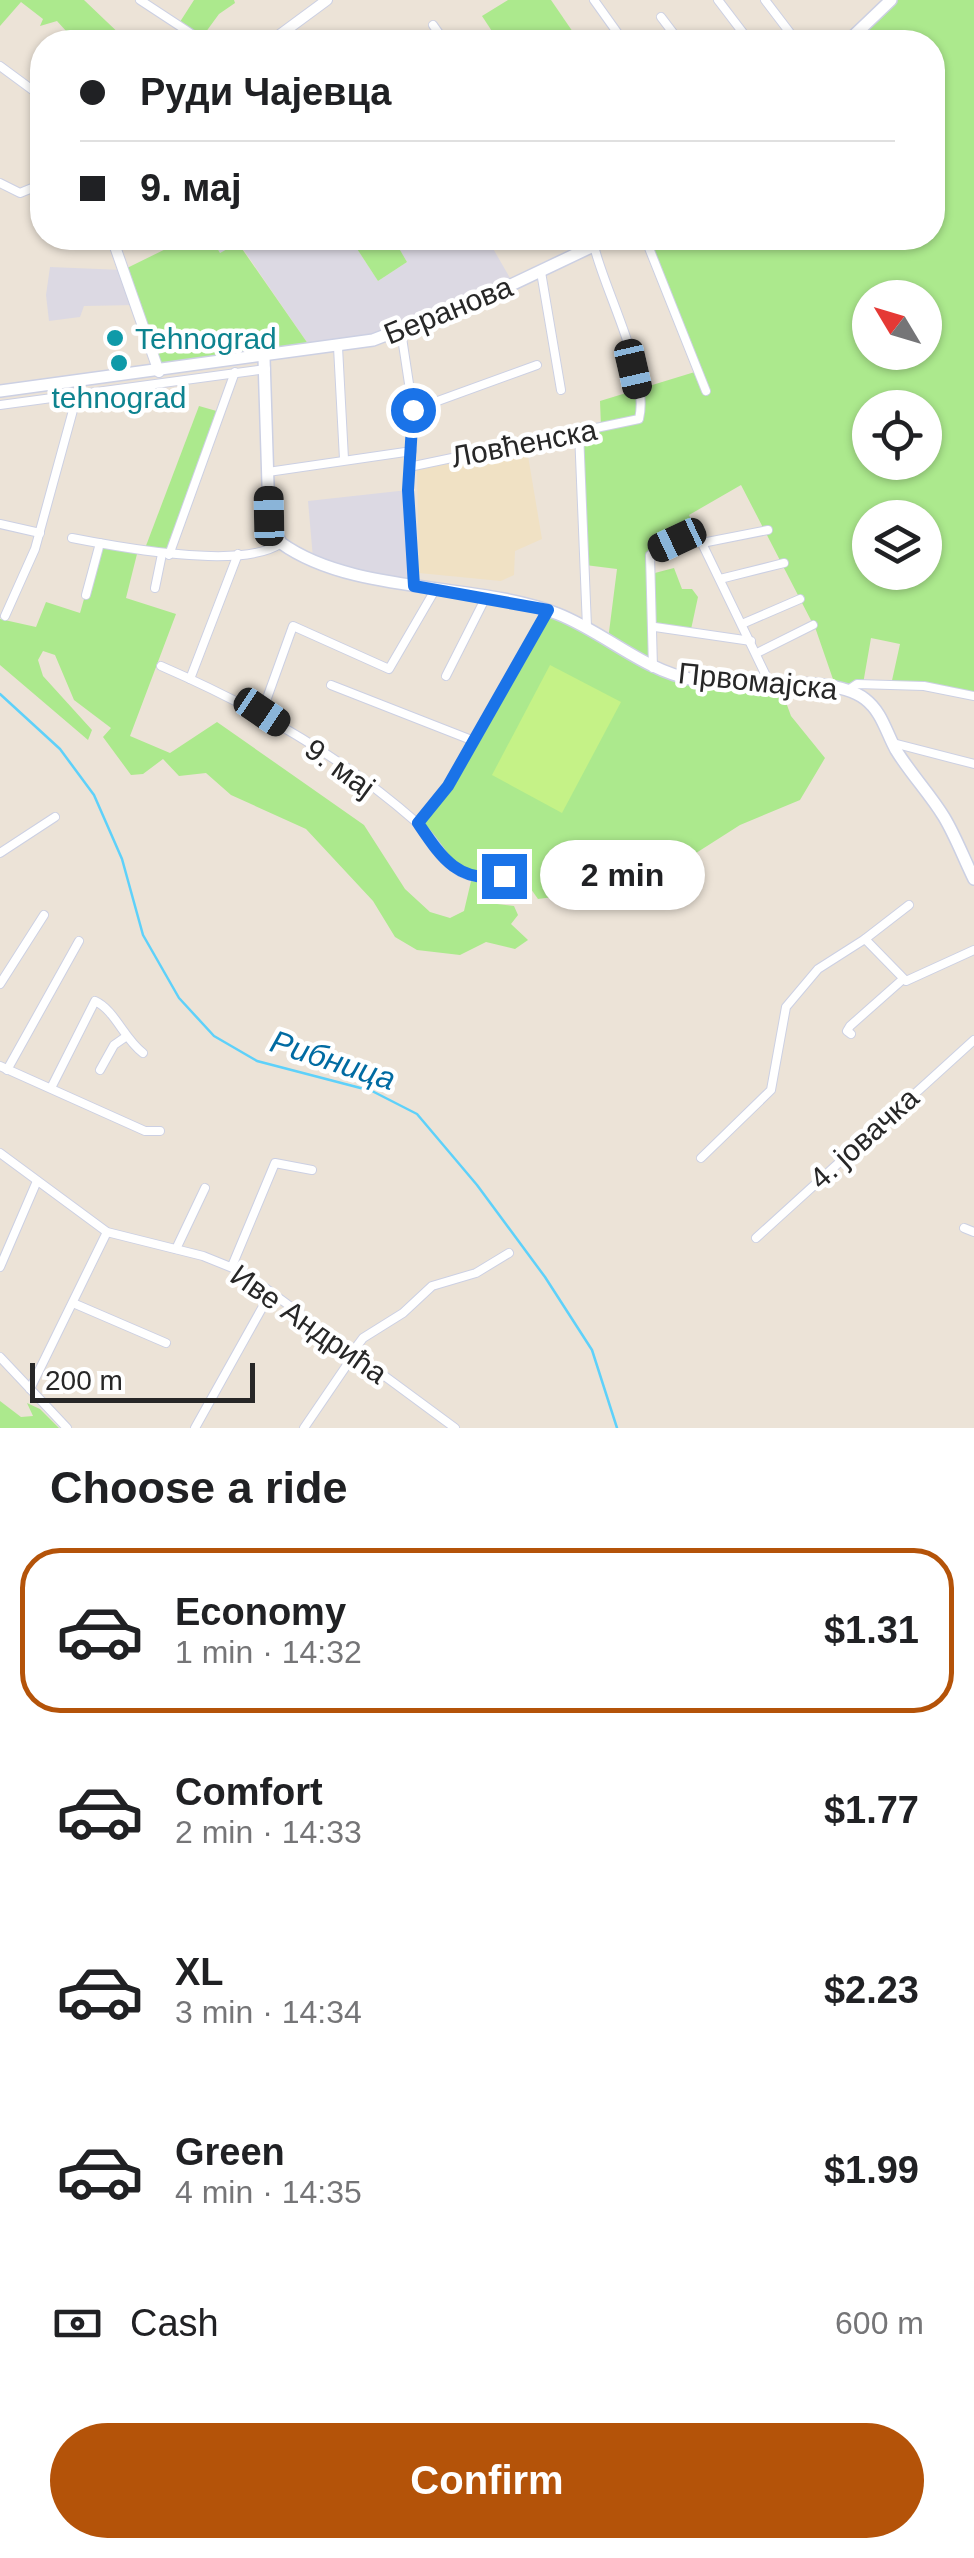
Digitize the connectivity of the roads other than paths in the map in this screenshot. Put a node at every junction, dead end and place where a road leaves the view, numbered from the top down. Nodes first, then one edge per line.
1 (140, 0) edge
2 (327, 0) edge
3 (594, 0) edge
4 (718, 0) edge
5 (765, 0) edge
6 (891, 0) edge
7 (660, 17) dead end
8 (433, 25) dead end
9 (186, 30) edge
10 (286, 30) edge
11 (436, 30) edge
12 (615, 30) edge
13 (670, 30) edge
14 (741, 30) edge
15 (788, 30) edge
16 (860, 30) edge
17 (0, 66) edge
18 (30, 87) edge
19 (0, 183) edge
20 (30, 189) edge
21 (116, 250) edge
22 (584, 250) edge
23 (605, 250) edge
24 (650, 250) edge
25 (580, 252) joint
26 (541, 272) junction
27 (401, 331) junction
28 (338, 347) junction
29 (265, 364) junction
30 (536, 365) dead end
31 (158, 372) junction
32 (235, 372) junction
33 (560, 390) dead end
34 (706, 391) dead end
35 (78, 392) junction
36 (3, 398) edge
37 (413, 410) junction
38 (579, 432) junction
39 (412, 451) junction
40 (398, 453) junction
41 (344, 459) junction
42 (410, 466) junction
43 (268, 472) junction
44 (0, 524) edge
45 (768, 530) dead end
46 (40, 533) junction
47 (72, 538) dead end
48 (100, 543) junction
49 (281, 543) junction
50 (702, 543) junction
51 (165, 554) junction
52 (238, 554) junction
53 (784, 564) dead end
54 (720, 579) junction
55 (414, 586) junction
56 (155, 588) dead end
57 (436, 590) junction
58 (86, 595) dead end
59 (800, 598) dead end
60 (485, 599) junction
61 (548, 610) junction
62 (5, 616) dead end
63 (742, 624) junction
64 (813, 624) dead end
65 (656, 627) junction
66 (587, 628) junction
67 (751, 641) junction
68 (757, 653) junction
69 (162, 666) dead end
70 (653, 668) junction
71 (446, 676) dead end
72 (190, 678) junction
73 (331, 685) dead end
74 (771, 686) junction
75 (848, 690) junction
76 (974, 696) edge
77 (262, 712) junction
78 (474, 741) junction
79 (893, 743) junction
80 (974, 764) edge
81 (55, 816) dead end
82 (418, 823) junction
83 (960, 850) junction
84 (974, 852) edge
85 (0, 854) edge
86 (504, 876) dead end
87 (974, 879) edge
88 (910, 906) dead end
89 (44, 915) dead end
90 (865, 939) junction
91 (79, 940) dead end
92 (974, 950) edge
93 (902, 980) junction
94 (0, 984) edge
95 (851, 1034) dead end
96 (124, 1038) junction
97 (974, 1040) edge
98 (143, 1054) dead end
99 (4, 1068) edge
100 (100, 1070) dead end
101 (52, 1088) junction
102 (160, 1131) dead end
103 (0, 1153) edge
104 (701, 1158) dead end
105 (312, 1170) dead end
106 (37, 1181) junction
107 (205, 1188) dead end
108 (964, 1228) dead end
109 (108, 1232) junction
110 (974, 1232) edge
111 (756, 1238) dead end
112 (176, 1248) junction
113 (510, 1254) dead end
114 (232, 1266) junction
115 (0, 1267) edge
116 (271, 1292) junction
117 (74, 1303) junction
118 (166, 1343) dead end
119 (352, 1355) junction
120 (0, 1357) edge
121 (30, 1389) junction
122 (451, 1427) edge
123 (67, 1428) edge
124 (195, 1428) edge
125 (304, 1428) edge

1 - 9 street
2 - 10 street
3 - 12 street
4 - 14 street
5 - 15 street
6 - 16 main road
7 - 13 street
8 - 11 street
17 - 18 street
19 - 20 street
21 - 31 street
22 - 25 main road, Беранова
23 - 38 street, Ловћенска
24 - 34 street
25 - 26 main road, Беранова
26 - 27 main road, Беранова
26 - 33 street
27 - 28 main road, Беранова
27 - 37 street
28 - 29 main road, Беранова
28 - 41 street
29 - 31 main road, Беранова
29 - 32 street, Беранова
29 - 43 main road
30 - 37 street
31 - 36 main road, Беранова
32 - 35 street, Беранова
32 - 51 street
35 - 36 street, Беранова
35 - 46 street
37 - 39 street
38 - 42 street, Ловћенска
38 - 66 street
39 - 40 street, Ловћенска
39 - 42 street
40 - 41 street, Ловћенска
40 - 42 street
41 - 43 street, Ловћенска
42 - 55 street
43 - 49 main road
44 - 46 street
45 - 50 street
46 - 62 street
47 - 48 street
48 - 51 street
48 - 58 street
49 - 52 street
49 - 55 main road, Првомајска
50 - 54 street
50 - 65 street
51 - 52 street
51 - 56 street
52 - 72 street
53 - 54 street
54 - 63 street
55 - 57 main road, Првомајска
57 - 60 main road, Првомајска
57 - 77 street
59 - 63 street, Првомајска
60 - 61 main road, Првомајска
60 - 71 street
61 - 66 main road, Првомајска
61 - 78 street
63 - 67 street
64 - 68 street, Првомајска
65 - 67 street
65 - 70 street
66 - 70 main road, Првомајска
67 - 68 street
68 - 74 street
69 - 72 street, 9. мај
70 - 74 main road, Првомајска
72 - 77 street, 9. мај
73 - 78 street
74 - 75 main road, Првомајска
75 - 76 street
75 - 79 main road, Првомајска
77 - 82 street, 9. мај
78 - 82 street
79 - 80 street
79 - 83 main road, Првомајска
81 - 85 street
82 - 86 street, 9. мај
83 - 84 street
83 - 87 main road, Првомајска
88 - 90 street
89 - 94 street
90 - 93 street
90 - 104 street
91 - 99 street
92 - 93 street
93 - 95 street
96 - 98 street
96 - 100 street
96 - 101 street
97 - 111 street, 4. јовачка
99 - 101 street
101 - 102 street
103 - 106 street, Иве Андрића
105 - 114 street
106 - 109 street, Иве Андрића
106 - 115 street
107 - 112 street
108 - 110 street
109 - 112 street, Иве Андрића
109 - 117 street
112 - 114 street, Иве Андрића
113 - 119 street
114 - 116 street, Иве Андрића
116 - 119 street, Иве Андрића
116 - 124 street
117 - 118 street
117 - 121 street
119 - 122 street, Иве Андрића
119 - 125 street
120 - 121 street
121 - 123 street

